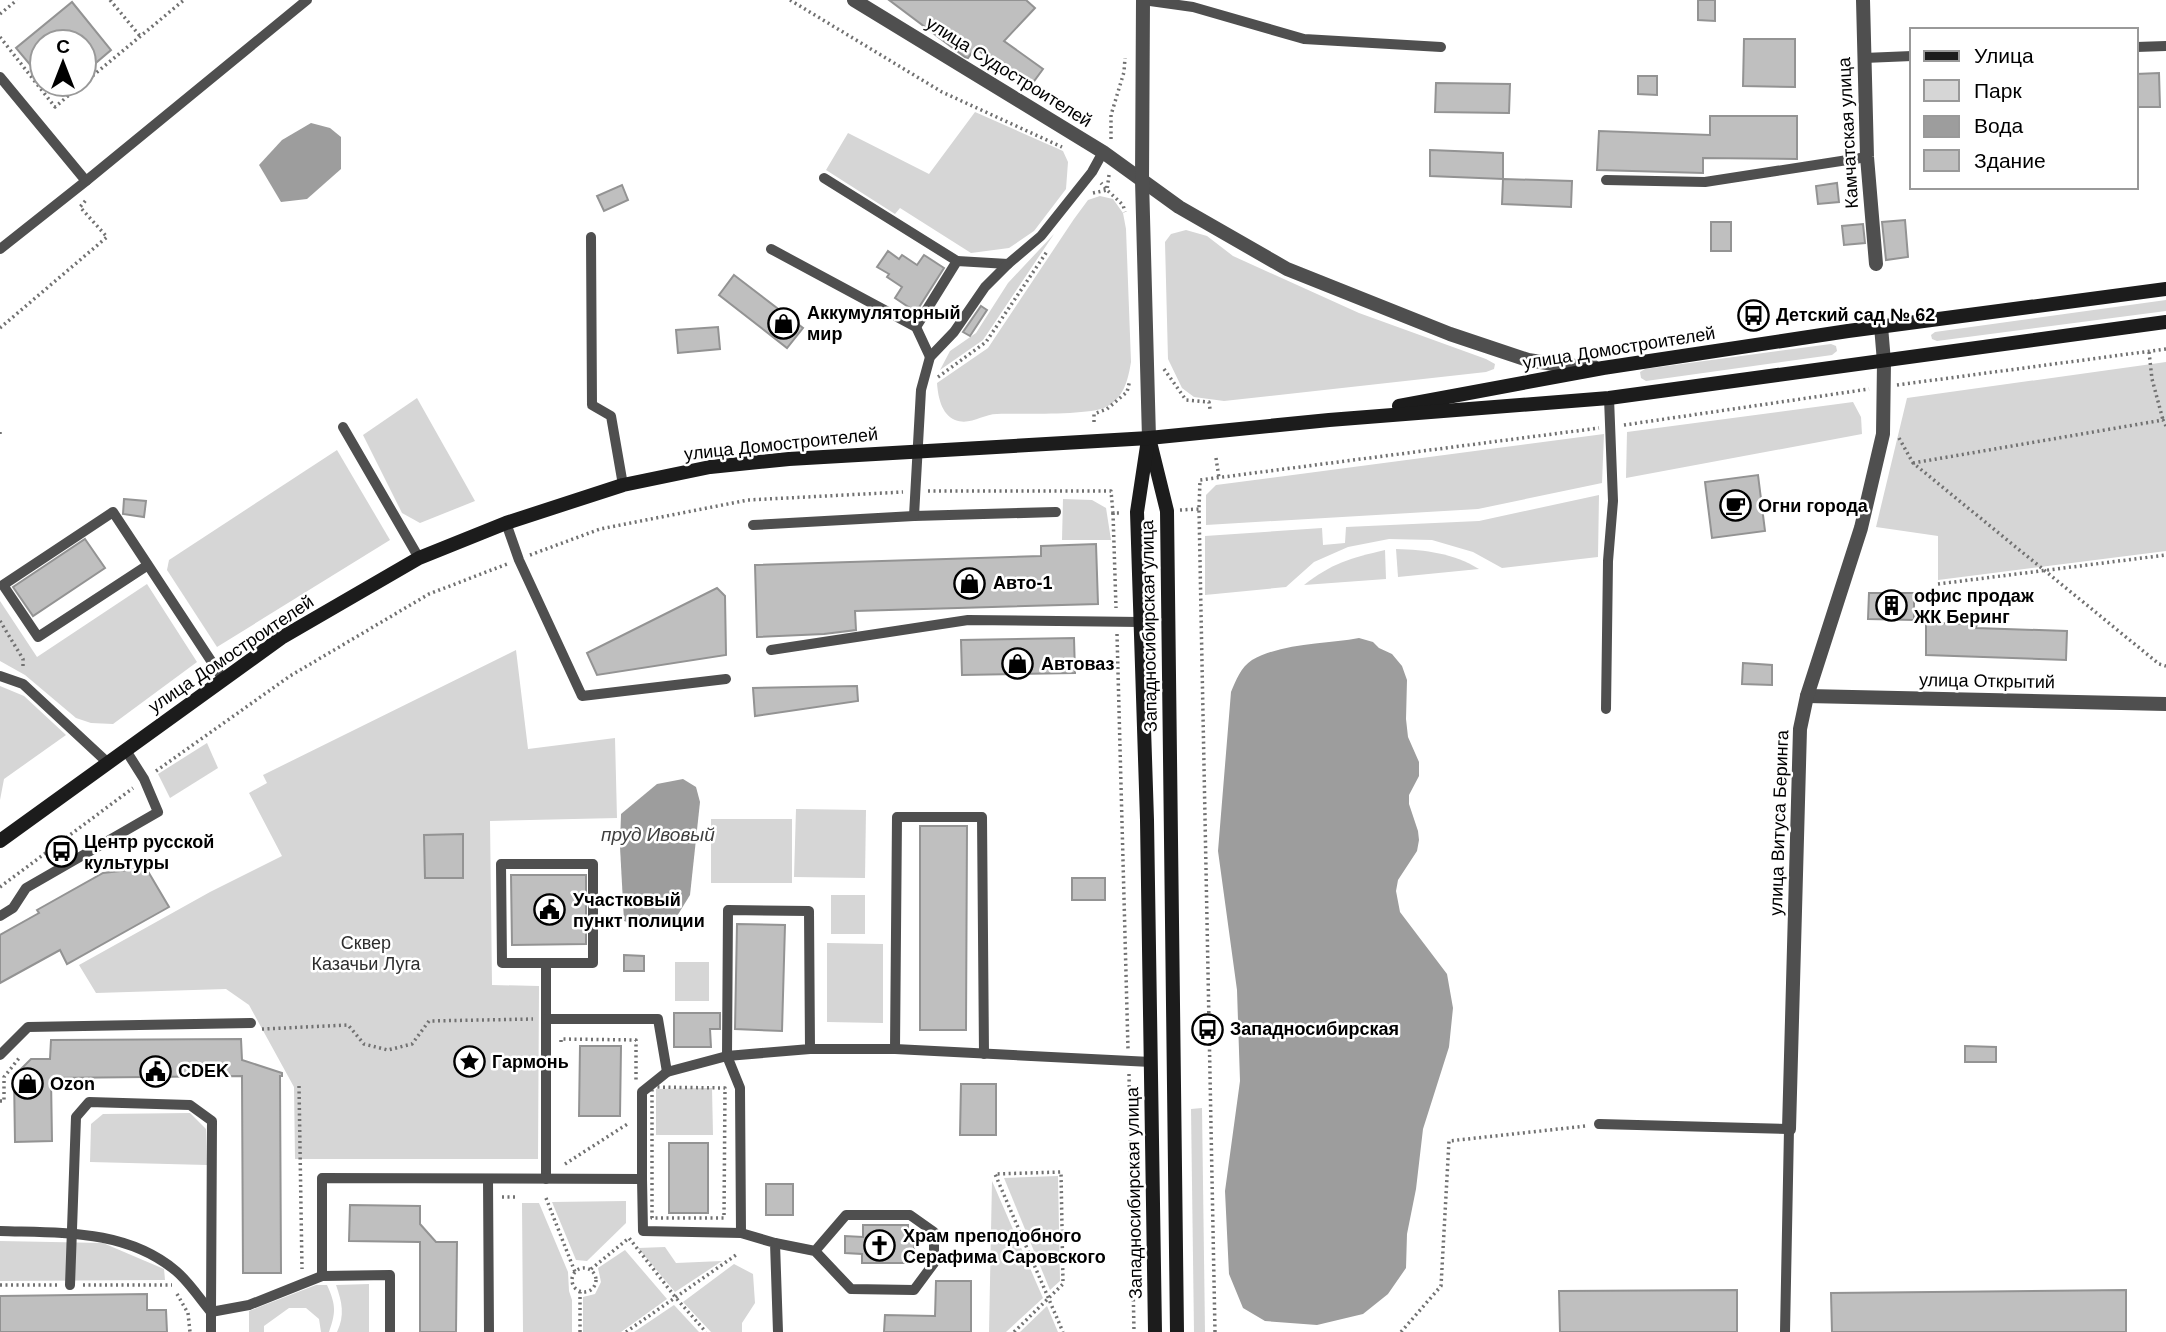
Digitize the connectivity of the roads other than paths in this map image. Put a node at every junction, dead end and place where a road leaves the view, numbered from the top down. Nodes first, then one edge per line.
1 (307, 0) edge
2 (854, 0) edge
3 (1143, 0) edge
4 (1863, 0) edge
5 (2166, 46) edge
6 (1441, 47) dead end
7 (2138, 47) edge
8 (1910, 56) edge
9 (1864, 58) junction
10 (0, 78) edge
11 (1103, 152) junction
12 (1867, 157) junction
13 (824, 178) dead end
14 (1142, 180) junction
15 (1605, 180) dead end
16 (86, 181) junction
17 (591, 237) dead end
18 (0, 249) edge
19 (771, 249) dead end
20 (957, 261) junction
21 (1008, 264) junction
22 (1876, 264) dead end
23 (2166, 289) edge
24 (2166, 322) edge
25 (1881, 326) junction
26 (916, 327) junction
27 (930, 357) junction
28 (1884, 362) junction
29 (1602, 368) junction
30 (1609, 398) junction
31 (1329, 420) junction
32 (344, 427) dead end
33 (1149, 438) junction
34 (917, 451) junction
35 (623, 485) junction
36 (1056, 512) dead end
37 (914, 516) junction
38 (506, 523) junction
39 (752, 525) dead end
40 (419, 558) junction
41 (148, 565) junction
42 (1141, 622) junction
43 (771, 650) dead end
44 (0, 676) edge
45 (223, 679) junction
46 (726, 680) dead end
47 (1807, 696) junction
48 (2166, 704) edge
49 (1606, 709) dead end
50 (125, 749) junction
51 (107, 763) junction
52 (0, 841) edge
53 (0, 916) edge
54 (546, 963) junction
55 (546, 1019) junction
56 (253, 1026) road end
57 (810, 1049) junction
58 (895, 1049) junction
59 (984, 1054) junction
60 (0, 1055) edge
61 (727, 1056) junction
62 (1151, 1062) junction
63 (667, 1072) junction
64 (1599, 1125) road end
65 (1789, 1129) junction
66 (488, 1179) junction
67 (547, 1179) junction
68 (642, 1179) junction
69 (0, 1231) edge
70 (70, 1233) junction
71 (741, 1233) junction
72 (775, 1243) junction
73 (815, 1251) junction
74 (322, 1276) junction
75 (70, 1285) road end
76 (211, 1312) junction
77 (211, 1332) edge
78 (390, 1332) edge
79 (489, 1332) edge
80 (778, 1332) edge
81 (1155, 1332) edge
82 (1177, 1332) edge
83 (1785, 1332) edge

1 - 16 lane
2 - 11 street, улица Судостроителей
3 - 6 lane
3 - 14 street
4 - 9 street, Камчатская улица
5 - 7 lane
8 - 9 lane
9 - 12 street, Камчатская улица
10 - 16 lane
11 - 14 street, улица Судостроителей
11 - 21 lane
12 - 15 lane
12 - 22 street, Камчатская улица
13 - 20 lane
14 - 29 street, улица Судостроителей
14 - 33 street
16 - 18 lane
17 - 35 lane
19 - 26 lane
20 - 21 lane
20 - 26 lane
21 - 27 lane
23 - 25 main road, улица Домостроителей
24 - 28 main road, улица Домостроителей
25 - 28 street, улица Витуса Беринга
25 - 29 main road, улица Домостроителей
26 - 27 lane
27 - 34 lane
28 - 30 main road, улица Домостроителей
28 - 47 street, улица Витуса Беринга
29 - 31 main road, улица Домостроителей
30 - 31 main road, улица Домостроителей
30 - 49 lane
31 - 33 main road, улица Домостроителей
32 - 40 lane
33 - 34 main road, улица Домостроителей
33 - 42 main road, Западносибирская улица
33 - 82 main road, Западносибирская улица
34 - 35 main road, улица Домостроителей
34 - 37 lane
35 - 38 main road, улица Домостроителей
36 - 37 lane
37 - 39 lane
38 - 40 main road, улица Домостроителей
38 - 46 lane
40 - 45 main road, улица Домостроителей
41 - 41 lane
41 - 45 lane
42 - 43 lane
42 - 62 main road, Западносибирская улица
44 - 51 lane
45 - 50 main road, улица Домостроителей
47 - 48 street, улица Открытий
47 - 65 street, улица Витуса Беринга
50 - 51 main road, улица Домостроителей
50 - 53 lane
51 - 52 main road, улица Домостроителей
54 - 54 lane
54 - 55 lane
55 - 63 lane
55 - 67 lane
56 - 60 lane
57 - 58 lane
57 - 61 lane
57 - 61 lane
58 - 59 lane
58 - 59 lane
59 - 62 lane
61 - 63 lane
61 - 71 lane
62 - 81 main road, Западносибирская улица
63 - 68 lane
64 - 65 lane
65 - 83 lane, улица Витуса Беринга
66 - 67 lane
66 - 74 lane
66 - 79 lane
67 - 68 lane
68 - 71 lane
69 - 70 lane
70 - 75 lane
70 - 76 lane
70 - 76 lane
71 - 72 lane
72 - 73 lane
72 - 80 lane
73 - 73 lane
74 - 76 lane
74 - 78 lane
76 - 77 lane

